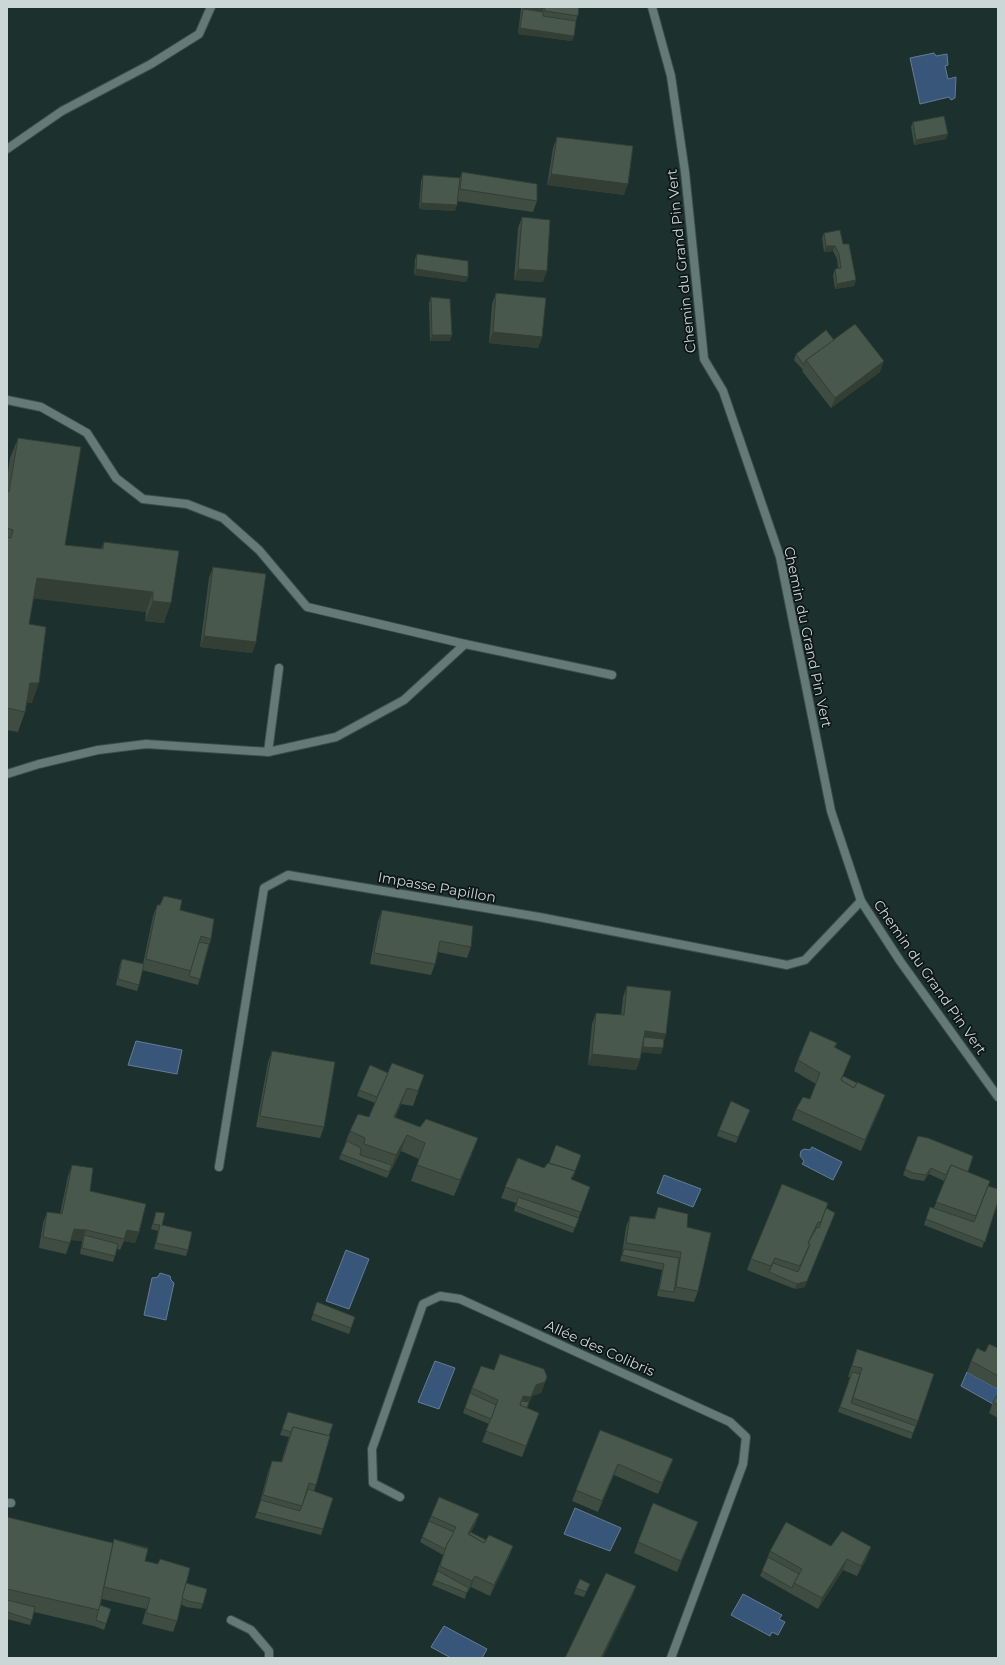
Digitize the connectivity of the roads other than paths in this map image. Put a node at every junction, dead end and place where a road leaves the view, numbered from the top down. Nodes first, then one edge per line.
1 (211, 7) edge
2 (652, 7) edge
3 (7, 149) edge
4 (7, 400) edge
5 (465, 644) junction
6 (279, 668) dead end
7 (612, 675) dead end
8 (268, 752) junction
9 (7, 774) edge
10 (861, 900) junction
11 (998, 1097) edge
12 (219, 1167) dead end
13 (400, 1497) dead end
14 (231, 1620) dead end
15 (269, 1658) edge
16 (671, 1658) edge

1 - 3 street
2 - 10 street, Chemin du Grand Pin Vert
4 - 5 street
5 - 7 street
5 - 8 street
6 - 8 street
8 - 9 street
10 - 11 street, Chemin du Grand Pin Vert
10 - 12 street, Impasse Papillon
13 - 16 street, Allée des Colibris
14 - 15 street

